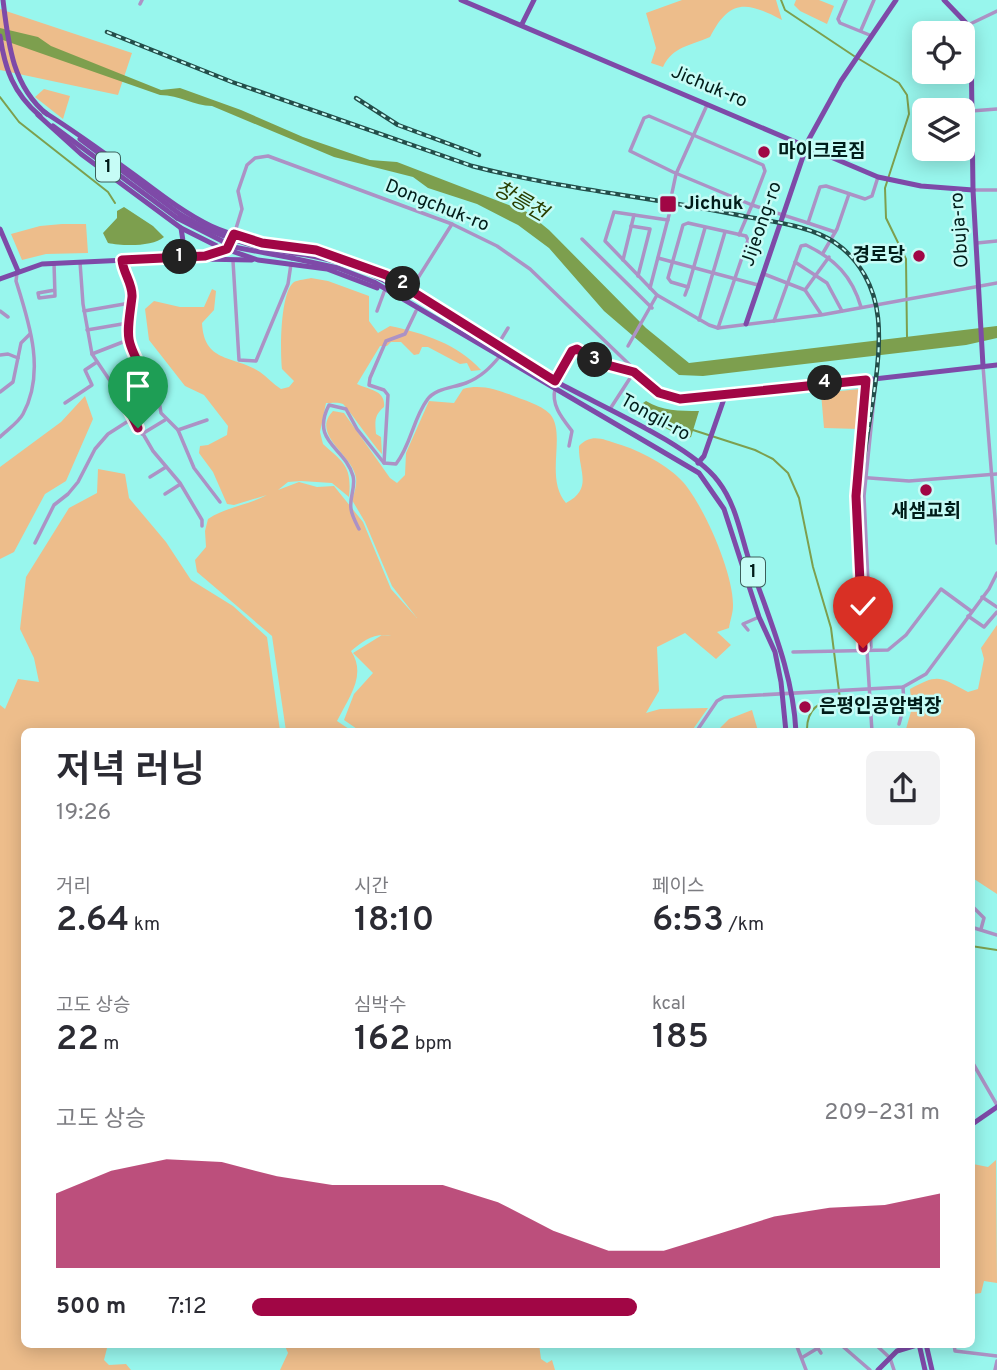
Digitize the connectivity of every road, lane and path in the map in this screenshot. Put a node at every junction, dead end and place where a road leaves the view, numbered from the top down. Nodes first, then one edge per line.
1 (3, 0) edge
2 (461, 0) edge
3 (534, 0) edge
4 (846, 0) edge
5 (874, 0) edge
6 (896, 0) edge
7 (944, 0) edge
8 (997, 11) edge
9 (964, 21) edge
10 (975, 22) edge
11 (522, 24) junction
12 (861, 30) junction
13 (0, 36) edge
14 (872, 36) junction
15 (708, 103) junction
16 (997, 109) edge
17 (975, 111) edge
18 (41, 114) junction
19 (693, 135) junction
20 (805, 146) junction
21 (972, 161) edge
22 (676, 174) junction
23 (880, 178) junction
24 (973, 190) junction
25 (997, 190) edge
26 (672, 193) tunnel mouth
27 (849, 194) junction
28 (751, 205) junction
29 (783, 214) junction
30 (634, 215) junction
31 (179, 217) junction
32 (808, 223) junction
33 (452, 224) junction
34 (631, 226) junction
35 (181, 228) junction
36 (705, 228) junction
37 (0, 229) edge
38 (725, 232) junction
39 (835, 232) junction
40 (234, 234) junction
41 (739, 235) junction
42 (582, 239) dead end
43 (997, 241) edge
44 (977, 243) junction
45 (271, 244) junction
46 (227, 249) junction
47 (823, 253) junction
48 (169, 257) junction
49 (190, 257) junction
50 (829, 257) junction
51 (658, 258) junction
52 (122, 260) junction
53 (258, 260) junction
54 (623, 260) junction
55 (233, 261) junction
56 (80, 262) junction
57 (271, 262) junction
58 (673, 262) junction
59 (795, 262) junction
60 (54, 263) junction
61 (291, 264) junction
62 (694, 267) junction
63 (18, 271) junction
64 (713, 273) junction
65 (762, 274) junction
66 (817, 274) junction
67 (638, 276) junction
68 (734, 278) junction
69 (0, 279) edge
70 (788, 282) junction
71 (997, 283) edge
72 (758, 285) junction
73 (979, 286) junction
74 (688, 287) junction
75 (650, 288) junction
76 (411, 289) junction
77 (55, 290) junction
78 (805, 290) junction
79 (384, 292) junction
80 (657, 295) junction
81 (685, 295) dead end
82 (130, 303) junction
83 (861, 307) junction
84 (652, 308) junction
85 (0, 311) edge
86 (377, 311) dead end
87 (416, 311) junction
88 (842, 311) junction
89 (84, 312) junction
90 (821, 315) junction
91 (8, 317) dead end
92 (699, 320) junction
93 (774, 321) junction
94 (128, 323) junction
95 (746, 324) junction
96 (508, 327) dead end
97 (468, 328) junction
98 (718, 328) junction
99 (86, 330) junction
100 (30, 334) junction
101 (463, 334) junction
102 (128, 340) junction
103 (629, 344) dead end
104 (497, 346) junction
105 (92, 354) junction
106 (0, 355) edge
107 (500, 356) junction
108 (18, 358) junction
109 (97, 362) junction
110 (997, 365) edge
111 (983, 366) junction
112 (634, 372) junction
113 (144, 374) junction
114 (876, 379) junction
115 (866, 380) junction
116 (555, 384) junction
117 (0, 393) edge
118 (724, 396) junction
119 (125, 402) junction
120 (65, 403) dead end
121 (609, 411) junction
122 (133, 418) junction
123 (165, 420) junction
124 (207, 420) dead end
125 (178, 430) junction
126 (142, 434) junction
127 (0, 437) edge
128 (860, 440) junction
129 (869, 440) junction
130 (569, 446) dead end
131 (699, 461) junction
132 (384, 463) junction
133 (166, 467) junction
134 (694, 469) junction
135 (995, 474) edge
136 (150, 477) dead end
137 (857, 477) junction
138 (864, 477) junction
139 (179, 485) junction
140 (165, 494) dead end
141 (220, 502) dead end
142 (202, 526) dead end
143 (359, 529) dead end
144 (35, 543) dead end
145 (997, 543) edge
146 (997, 573) edge
147 (982, 597) junction
148 (997, 609) edge
149 (971, 611) junction
150 (967, 616) junction
151 (759, 617) junction
152 (748, 630) dead end
153 (867, 651) junction
154 (793, 652) dead end
155 (903, 687) junction
156 (869, 688) junction
157 (793, 691) junction
158 (782, 692) junction
159 (899, 724) dead end
160 (698, 728) edge
161 (786, 728) edge
162 (796, 728) edge
163 (872, 728) edge
164 (975, 909) edge
165 (975, 928) edge
166 (981, 929) junction
167 (997, 935) edge
168 (975, 1067) edge
169 (997, 1106) edge
170 (975, 1122) edge
171 (798, 1348) edge
172 (845, 1348) edge
173 (879, 1348) edge
174 (906, 1348) edge
175 (920, 1348) edge
176 (927, 1348) edge
177 (955, 1348) edge
178 (818, 1349) edge
179 (803, 1357) junction
180 (890, 1358) junction
181 (997, 1359) edge
182 (806, 1370) edge
183 (870, 1370) edge
184 (878, 1370) edge
185 (894, 1370) edge
186 (925, 1370) edge
187 (932, 1370) edge
188 (995, 1370) edge

1 - 18 main road, Tongil-ro / 1
2 - 11 main road, Jichuk-ro
3 - 11 main road
4 - 12 street
5 - 12 street
6 - 14 main road
7 - 9 main road
8 - 10 street
11 - 15 main road, Jichuk-ro
12 - 14 street
13 - 18 main road, Tongil-ro / 1
14 - 20 main road, Jijeong-ro
15 - 19 street
15 - 20 main road, Jichuk-ro
16 - 17 street
18 - 31 main road, Tongil-ro / 1
18 - 35 main road
18 - 40 main road
19 - 22 street
19 - 22 street
19 - 28 street
20 - 23 main road, Jichuk-ro
20 - 29 main road, Jijeong-ro
21 - 24 main road, Obuja-ro
22 - 26 street
22 - 28 street
23 - 24 main road, Jichuk-ro
23 - 27 street
24 - 25 street
24 - 44 main road, Obuja-ro
27 - 32 street
27 - 39 street
28 - 29 street
28 - 41 street
29 - 32 street
29 - 65 main road, Jijeong-ro
30 - 34 street
30 - 51 street
30 - 54 street
31 - 97 main road, Tongil-ro / 1, bridge
31 - 101 main road, Tongil-ro / 1, bridge
32 - 39 street
33 - 40 street, Dongchuk-ro
33 - 76 street
33 - 112 street, Dongchuk-ro
34 - 54 street
34 - 67 street
35 - 46 main road
35 - 48 main road
36 - 38 street
36 - 58 street
36 - 62 street
37 - 63 main road
38 - 41 street
38 - 64 street
39 - 47 street
40 - 45 main road
40 - 46 main road
41 - 68 street
42 - 84 street
43 - 44 street
44 - 73 main road, Obuja-ro
45 - 57 main road
45 - 76 main road
46 - 49 main road
46 - 53 main road
47 - 50 street
47 - 59 street
48 - 49 main road
48 - 52 main road
49 - 55 main road
50 - 66 street
50 - 83 street
51 - 58 street
51 - 75 street
52 - 56 main road
52 - 82 street
53 - 55 main road
53 - 57 main road
54 - 67 street
55 - 61 street
56 - 60 main road
56 - 89 street
57 - 61 main road
58 - 62 street
58 - 74 street
59 - 66 street
59 - 70 street
60 - 63 main road
60 - 77 street
61 - 79 main road
62 - 64 street
62 - 74 street
63 - 69 main road
63 - 100 street
64 - 68 street
64 - 92 street
65 - 70 street
65 - 72 main road, Jijeong-ro
66 - 78 street
66 - 88 street
67 - 75 street
68 - 72 street
68 - 98 street
70 - 78 street
70 - 93 street
71 - 73 street
72 - 95 main road, Jijeong-ro
73 - 83 street
73 - 111 main road, Obuja-ro
74 - 81 street
75 - 80 street
76 - 97 main road
77 - 77 street
78 - 90 street
79 - 86 street
79 - 87 main road
80 - 84 street
80 - 92 street
82 - 89 street
82 - 94 street
83 - 88 street
84 - 103 street
85 - 91 street
87 - 101 main road
87 - 132 street
88 - 90 street
89 - 99 street
90 - 93 street
92 - 98 street
93 - 95 street
94 - 99 street
94 - 102 street
95 - 98 street
96 - 104 street
97 - 104 main road, Tongil-ro / 1
99 - 105 street
100 - 108 street
100 - 127 street
101 - 107 main road, Tongil-ro / 1
102 - 105 street
102 - 113 street
104 - 116 main road, Tongil-ro / 1
105 - 109 street
106 - 108 street
107 - 116 main road, Tongil-ro / 1
107 - 132 street
108 - 117 street
109 - 119 street
109 - 120 street
110 - 111 main road
111 - 114 main road
111 - 135 street
112 - 116 street
112 - 118 street, Dongchuk-ro
112 - 121 street
113 - 119 street
113 - 123 street
114 - 115 main road
114 - 129 street
115 - 118 main road
115 - 128 street
116 - 121 main road, Tongil-ro / 1
116 - 130 street
116 - 134 main road, Tongil-ro / 1
118 - 131 main road
119 - 122 street
121 - 131 main road, Tongil-ro / 1
122 - 126 street
122 - 144 street
123 - 125 street
123 - 126 street
124 - 125 street
125 - 141 street
126 - 133 street
128 - 129 street
128 - 137 street
129 - 138 street
131 - 134 main road
131 - 157 main road, Tongil-ro / 1
132 - 143 street
133 - 136 street
133 - 139 street
134 - 151 main road, Tongil-ro / 1
135 - 138 street
135 - 145 street
137 - 138 street
137 - 153 street
138 - 153 street
139 - 140 street
139 - 142 street
146 - 147 street
147 - 148 street
147 - 149 street
148 - 150 street
149 - 150 street
149 - 153 street
150 - 155 street
151 - 152 street
151 - 158 main road, Tongil-ro / 1
153 - 154 street
153 - 156 street
155 - 156 street
155 - 159 street
156 - 157 street
156 - 163 street
157 - 158 street
157 - 162 main road, Tongil-ro / 1
158 - 160 street
158 - 161 main road, Tongil-ro / 1
164 - 166 street
165 - 166 street
166 - 167 street
168 - 169 street
169 - 170 main road
171 - 179 street
172 - 183 street
173 - 180 street
174 - 180 main road
175 - 186 main road
176 - 187 main road
177 - 181 street
178 - 179 street
179 - 182 street
180 - 184 main road
180 - 185 street
181 - 188 street

